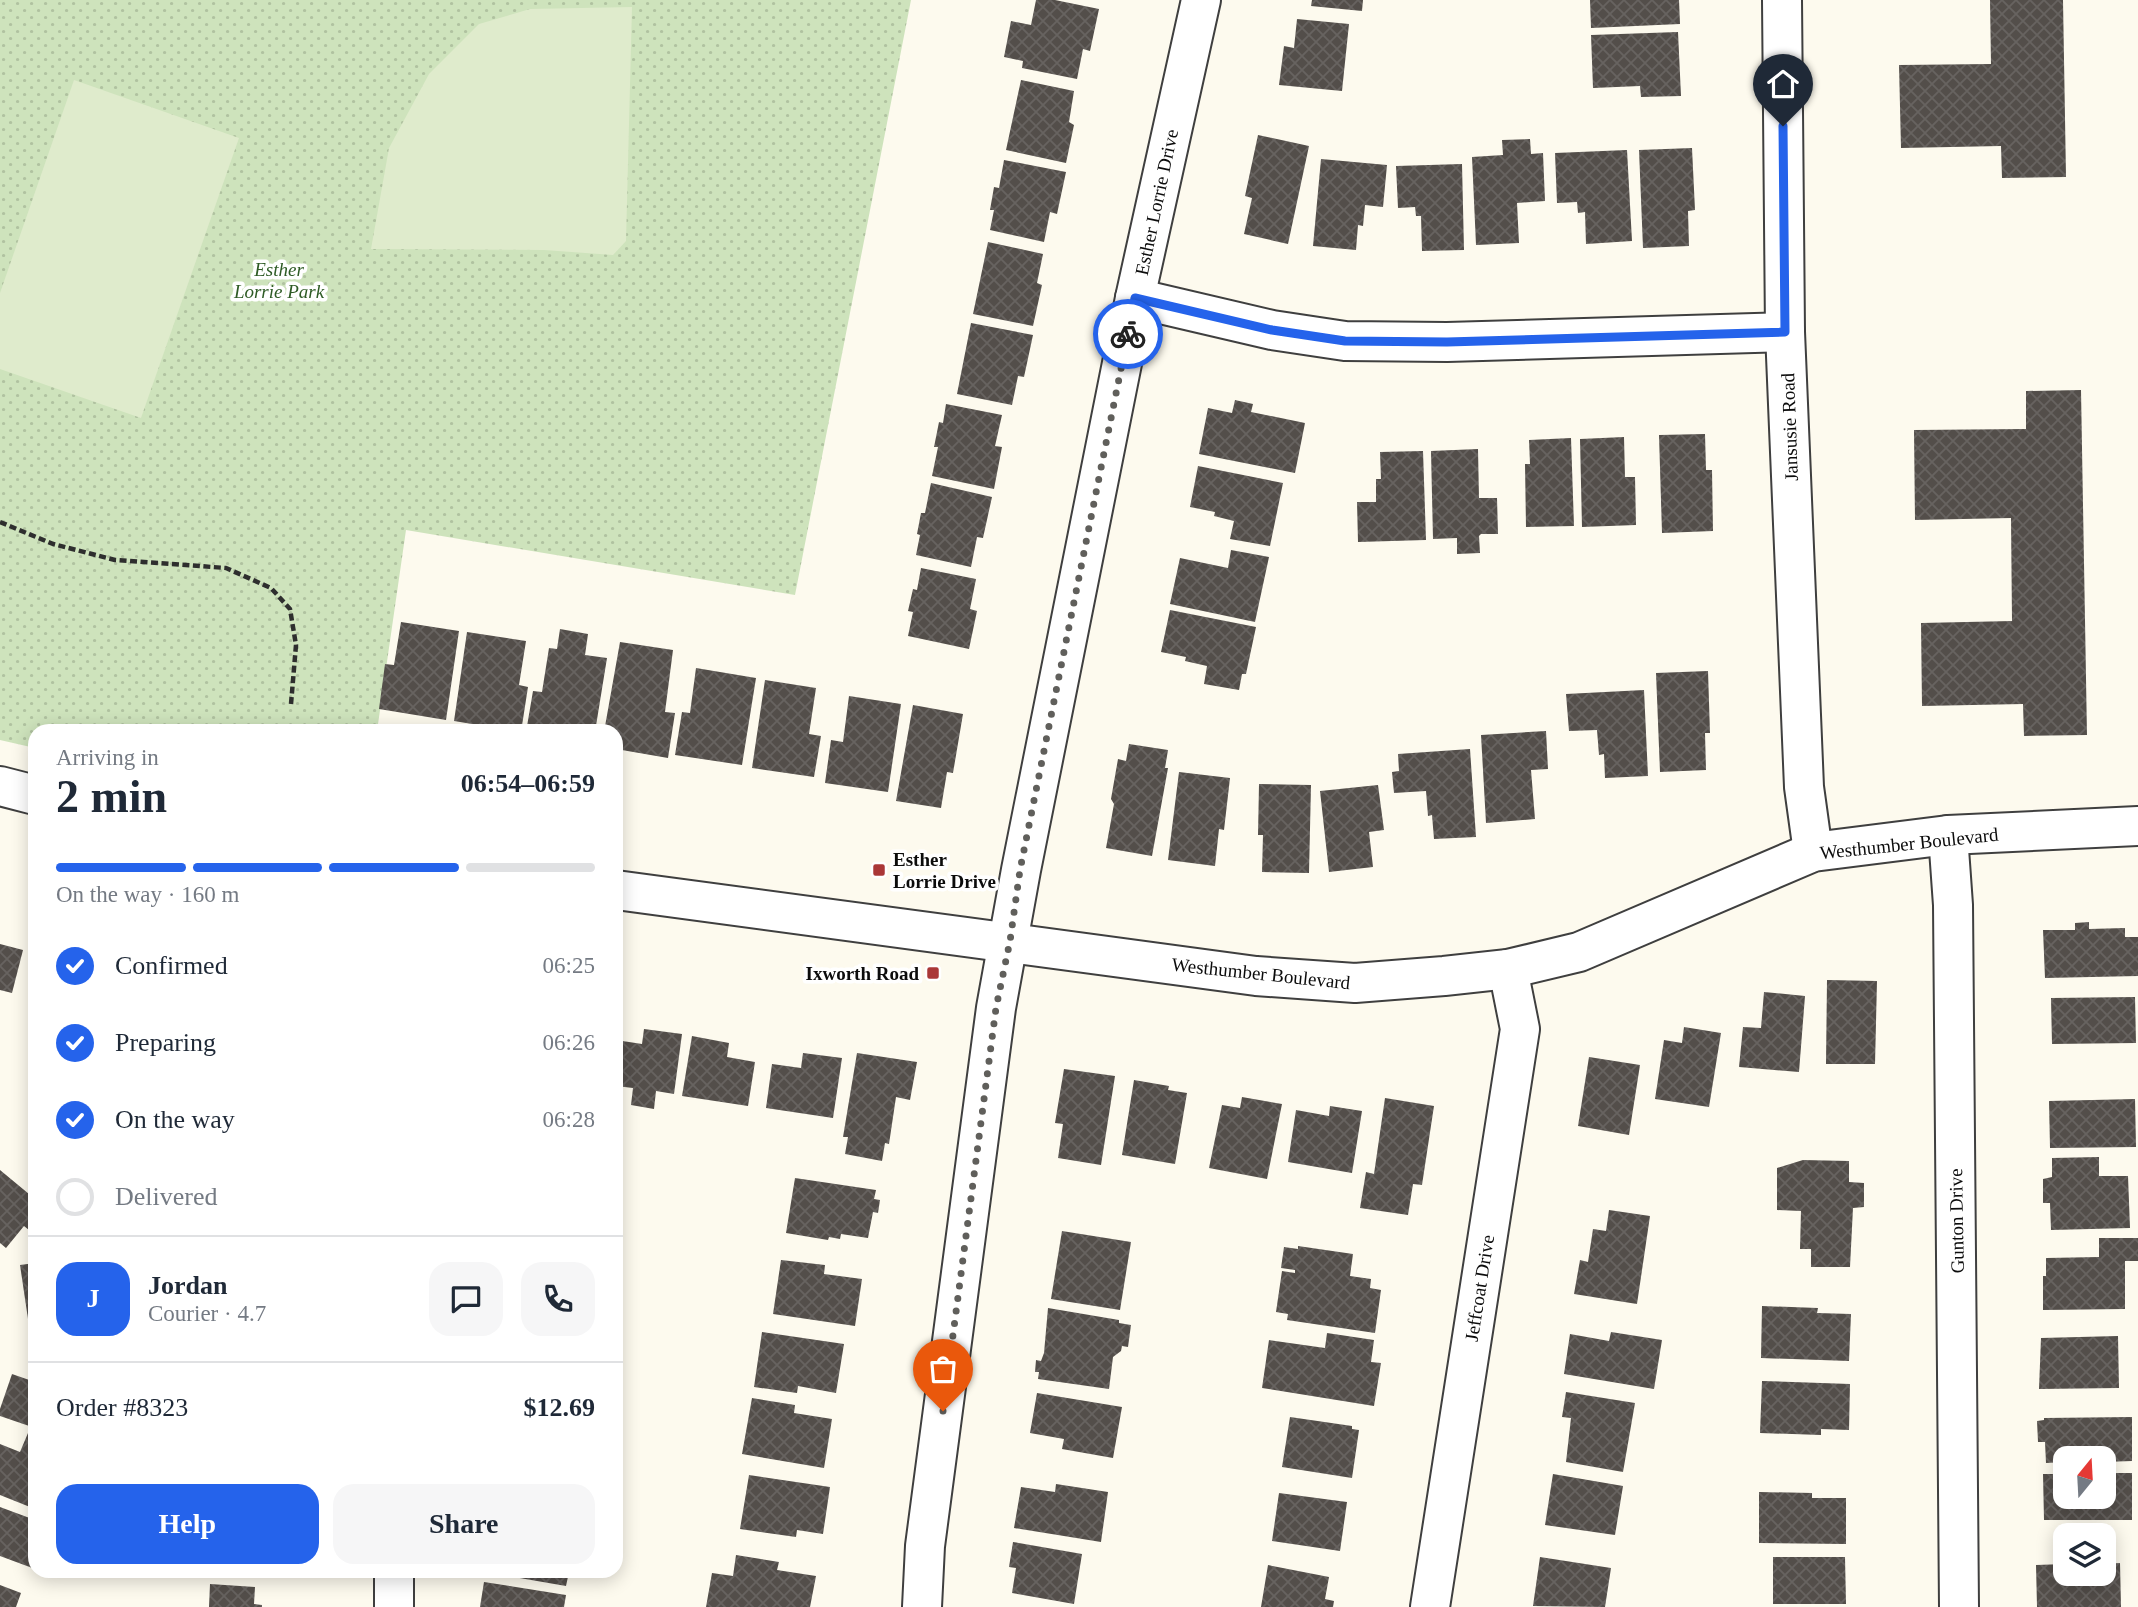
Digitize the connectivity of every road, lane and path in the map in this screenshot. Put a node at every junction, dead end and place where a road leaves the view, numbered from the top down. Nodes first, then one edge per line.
1 (1201, 0) edge
2 (1782, 0) edge
3 (1135, 298) junction
4 (1785, 332) junction
5 (0, 522) edge
6 (291, 704) dead end
7 (0, 786) edge
8 (28, 793) edge
9 (2138, 826) edge
10 (1948, 835) junction
11 (1813, 852) junction
12 (623, 891) edge
13 (1010, 941) junction
14 (1508, 969) junction
15 (394, 1578) edge
16 (394, 1607) edge
17 (922, 1607) edge
18 (1430, 1607) edge
19 (1959, 1607) edge

1 - 3 street, Esther Lorrie Drive
2 - 4 street, Jansusie Road
3 - 4 street
3 - 13 street, Esther Lorrie Drive
4 - 11 street, Jansusie Road
5 - 6 path
7 - 8 street
9 - 10 street, Westhumber Boulevard
10 - 11 street, Westhumber Boulevard
10 - 19 street, Gunton Drive
11 - 14 street, Westhumber Boulevard
12 - 13 street, Westhumber Boulevard
13 - 14 street, Westhumber Boulevard
13 - 17 street
14 - 18 street, Jeffcoat Drive
15 - 16 street

